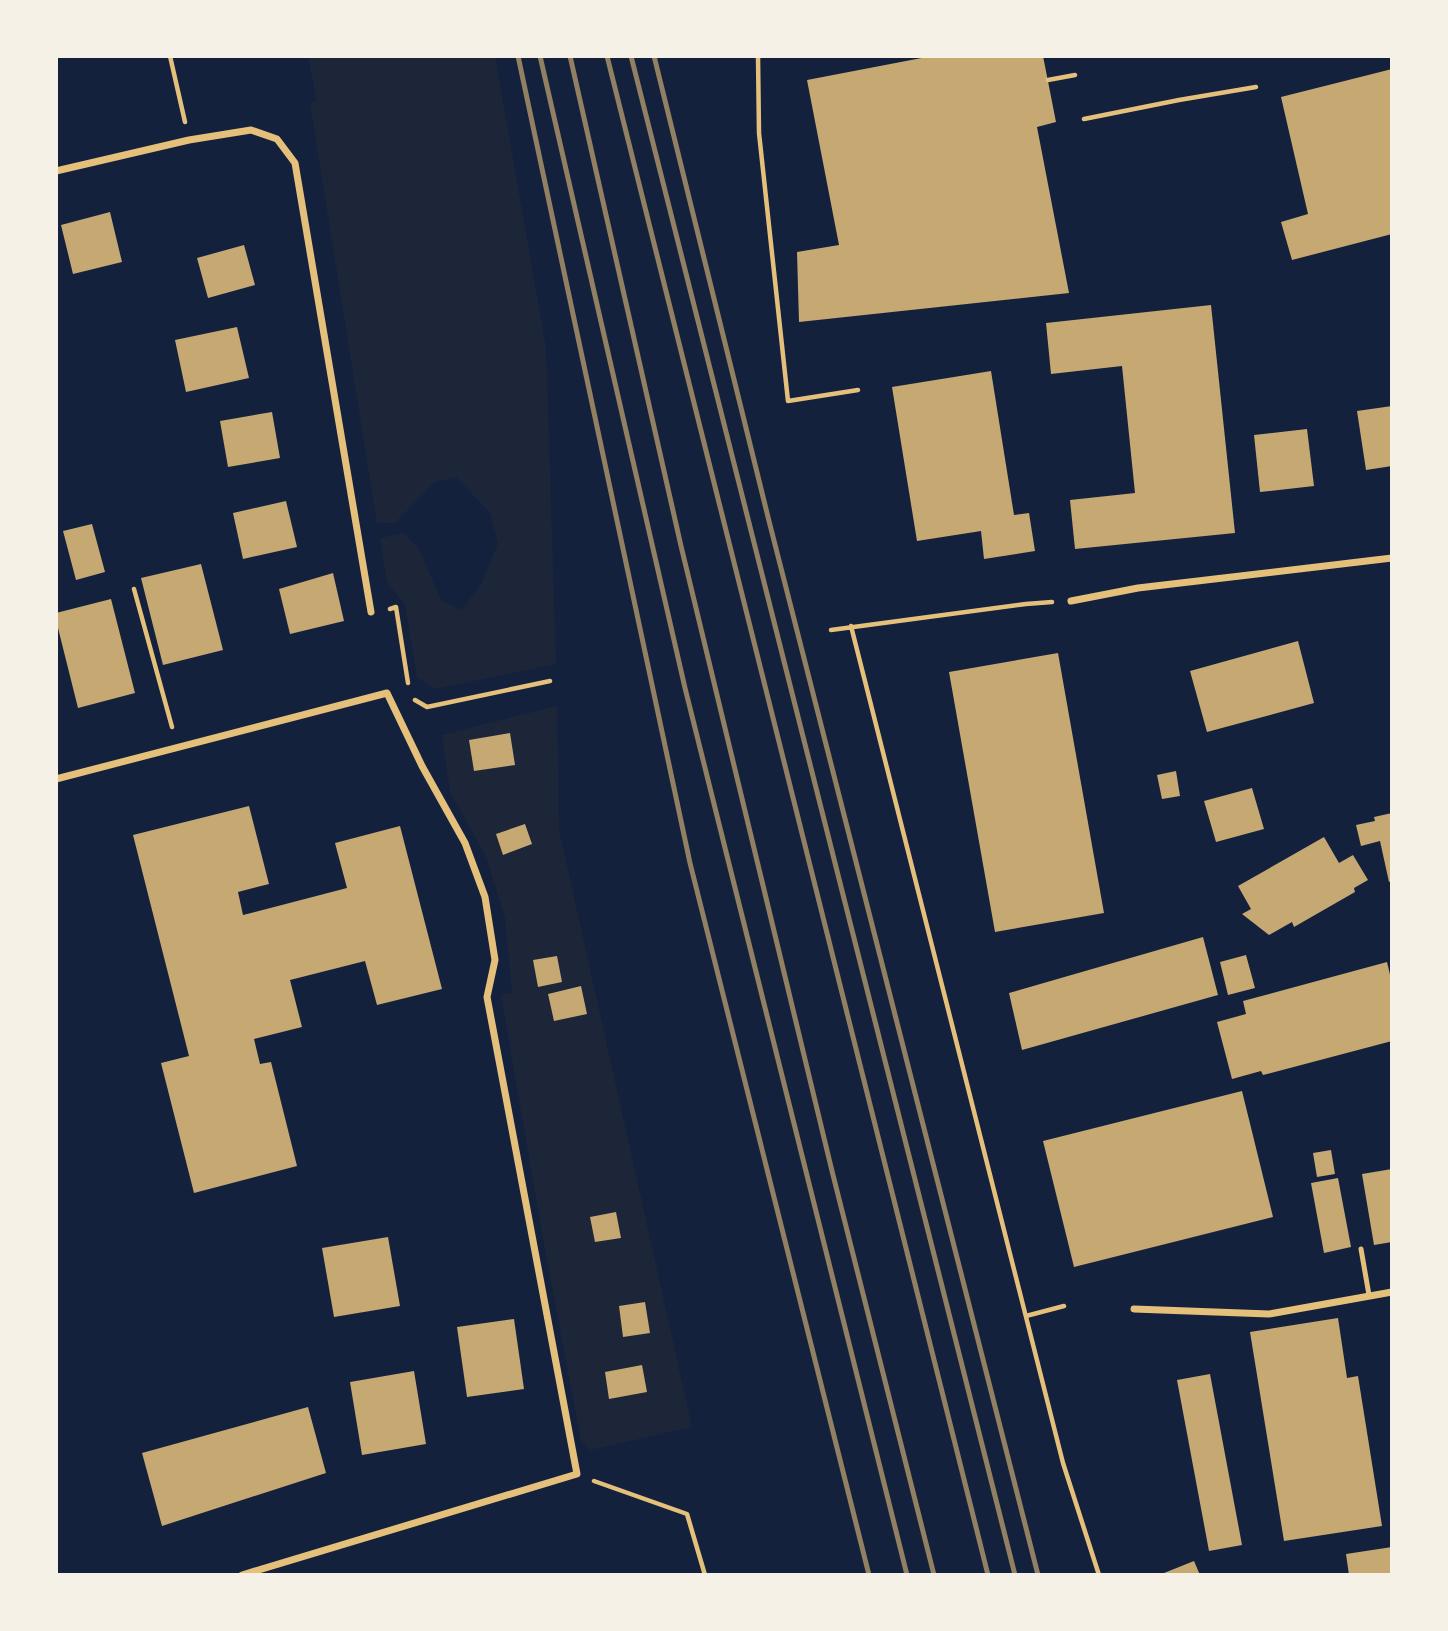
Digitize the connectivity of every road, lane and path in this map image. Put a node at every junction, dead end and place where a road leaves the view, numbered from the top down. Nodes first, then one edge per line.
1 (170, 56) edge
2 (758, 56) edge
3 (1075, 75) dead end
4 (1048, 80) dead end
5 (1256, 87) dead end
6 (1084, 119) dead end
7 (189, 140) junction
8 (56, 171) edge
9 (858, 390) dead end
10 (1392, 558) edge
11 (134, 589) dead end
12 (1071, 601) dead end
13 (1026, 604) dead end
14 (396, 607) dead end
15 (371, 612) dead end
16 (851, 626) junction
17 (831, 630) dead end
18 (550, 681) dead end
19 (410, 689) dead end
20 (413, 699) dead end
21 (169, 720) dead end
22 (56, 779) edge
23 (1361, 1249) dead end
24 (1392, 1292) edge
25 (1369, 1295) junction
26 (1064, 1306) dead end
27 (1134, 1309) dead end
28 (1026, 1316) junction
29 (577, 1474) junction
30 (242, 1575) edge
31 (705, 1575) edge
32 (1099, 1575) edge

1 - 7 path
2 - 9 path
3 - 4 path
5 - 6 path
7 - 8 street
7 - 15 street
10 - 12 street
11 - 21 path
13 - 16 path
14 - 19 path
16 - 17 path
16 - 28 path
18 - 20 path
22 - 29 street
23 - 25 lane
24 - 25 street
25 - 27 street
26 - 28 path
28 - 32 path
29 - 30 street
29 - 31 path

